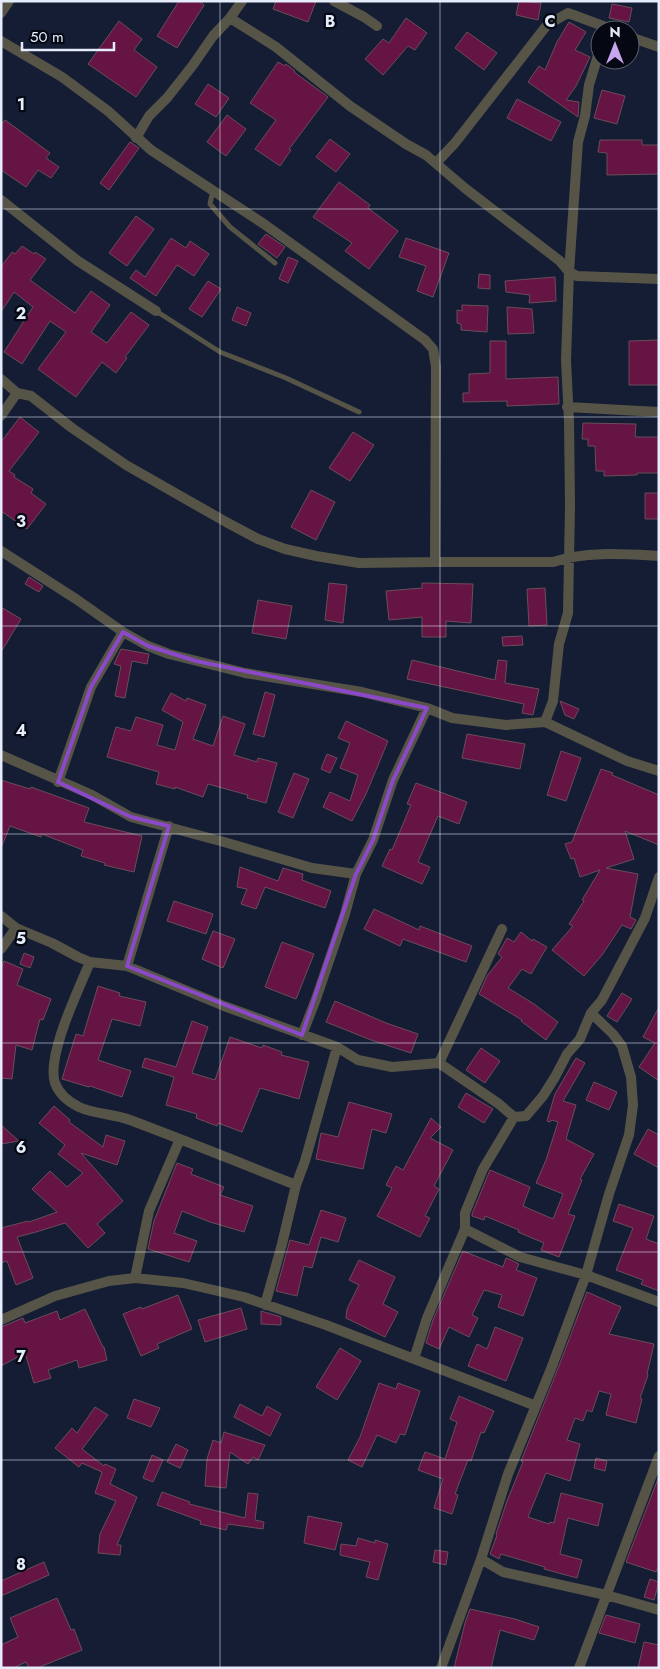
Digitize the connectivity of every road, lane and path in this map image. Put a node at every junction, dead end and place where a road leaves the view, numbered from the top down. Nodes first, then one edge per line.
1 (9, 1) edge
2 (242, 1) edge
3 (334, 1) edge
4 (1, 13) edge
5 (230, 18) junction
6 (590, 22) edge
7 (377, 26) dead end
8 (1, 40) edge
9 (640, 40) edge
10 (659, 47) edge
11 (594, 70) edge
12 (136, 138) junction
13 (436, 164) junction
14 (213, 190) junction
15 (1, 200) edge
16 (275, 263) dead end
17 (569, 272) junction
18 (659, 279) edge
19 (156, 311) joint
20 (1, 379) edge
21 (17, 393) junction
22 (567, 407) junction
23 (359, 412) dead end
24 (659, 412) edge
25 (1, 416) edge
26 (1, 551) edge
27 (659, 556) edge
28 (569, 557) junction
29 (434, 562) junction
30 (123, 632) junction
31 (427, 708) junction
32 (545, 722) junction
33 (1, 755) edge
34 (659, 771) edge
35 (58, 782) junction
36 (169, 826) junction
37 (356, 874) junction
38 (659, 877) edge
39 (1, 916) edge
40 (16, 928) junction
41 (502, 929) dead end
42 (1, 949) edge
43 (90, 962) junction
44 (127, 966) junction
45 (591, 1013) junction
46 (302, 1035) junction
47 (337, 1047) junction
48 (439, 1063) junction
49 (514, 1117) junction
50 (180, 1140) junction
51 (296, 1185) junction
52 (465, 1229) junction
53 (586, 1275) junction
54 (135, 1278) junction
55 (659, 1302) edge
56 (265, 1305) junction
57 (1, 1320) edge
58 (414, 1359) junction
59 (536, 1406) junction
60 (659, 1456) edge
61 (482, 1559) junction
62 (606, 1595) junction
63 (659, 1610) edge
64 (441, 1668) edge
65 (579, 1668) edge

1 - 4 street
2 - 5 street
3 - 7 street
5 - 12 street
5 - 13 street
6 - 13 street
8 - 12 street
9 - 10 street
11 - 17 street
12 - 14 street
13 - 17 street
14 - 16 lane
14 - 29 street
15 - 19 street
17 - 18 street
17 - 22 street
19 - 23 lane
20 - 21 street
21 - 25 street
21 - 29 street
22 - 24 street
22 - 28 street
26 - 30 street
27 - 28 street
28 - 29 street
28 - 32 street
30 - 31 street
30 - 35 street
31 - 32 street
31 - 37 street
32 - 34 street
33 - 35 street
35 - 36 street
36 - 37 street
36 - 44 street
37 - 46 street
38 - 45 street
39 - 40 street
40 - 42 street
40 - 43 street
41 - 48 street
43 - 44 street
43 - 50 street
44 - 46 street
45 - 49 street
45 - 53 street
46 - 47 street
47 - 48 street
47 - 51 street
48 - 49 street
49 - 52 street
50 - 51 street
50 - 54 street
51 - 56 street
52 - 53 street
52 - 58 street
53 - 55 street
53 - 59 street
54 - 56 street
54 - 57 street
56 - 58 street
58 - 59 street
59 - 61 street
60 - 62 street
61 - 62 street
61 - 64 street
62 - 63 street
62 - 65 street

